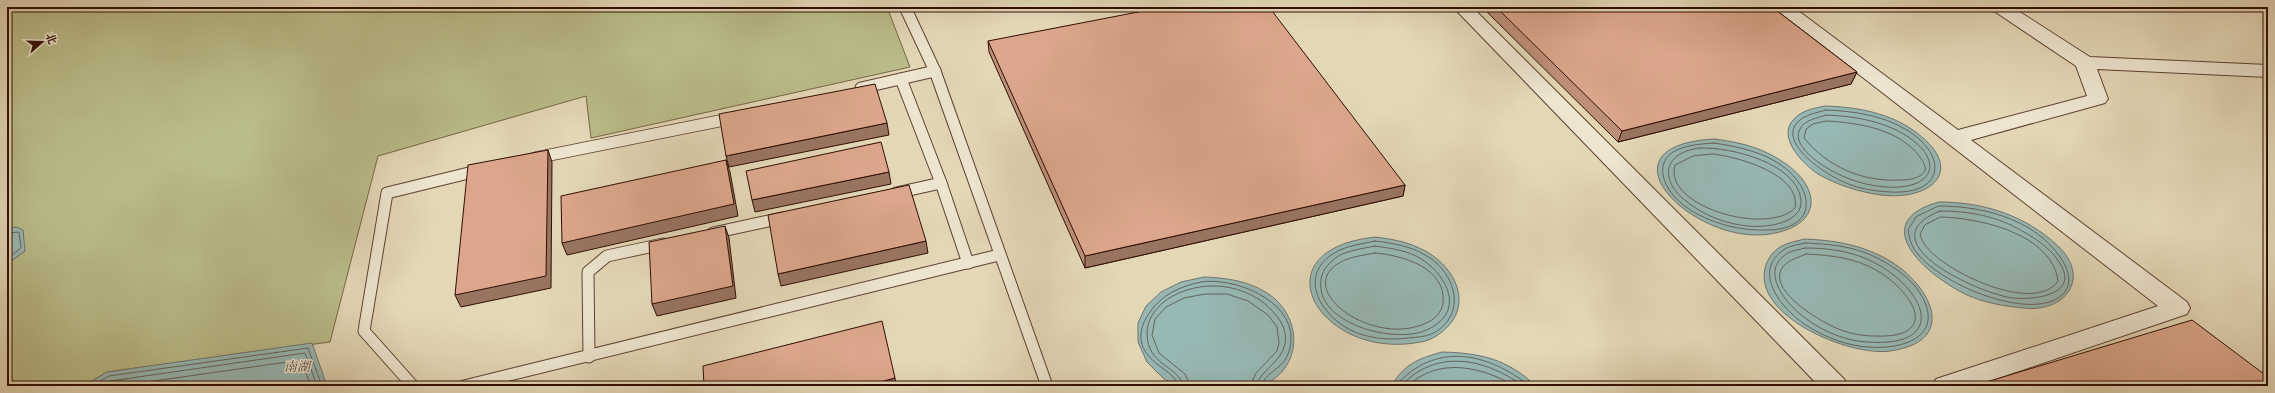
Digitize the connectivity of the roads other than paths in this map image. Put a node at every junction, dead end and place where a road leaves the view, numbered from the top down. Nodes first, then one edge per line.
1 (905, 7) edge
2 (1462, 7) edge
3 (1781, 7) edge
4 (2000, 7) edge
5 (2085, 63) junction
6 (935, 71) junction
7 (2268, 71) edge
8 (901, 79) junction
9 (848, 92) edge
10 (742, 116) edge
11 (1954, 138) junction
12 (525, 160) edge
13 (494, 166) edge
14 (941, 183) junction
15 (886, 195) edge
16 (793, 216) edge
17 (700, 236) edge
18 (677, 241) edge
19 (999, 255) junction
20 (968, 263) junction
21 (589, 357) junction
22 (413, 386) edge
23 (464, 386) edge
24 (1048, 386) edge
25 (1835, 386) edge
26 (1945, 386) edge

1 - 6 lane
2 - 25 street
3 - 11 street
4 - 5 street
5 - 7 street
5 - 11 street
6 - 8 lane
6 - 19 lane
8 - 9 lane
8 - 14 lane
10 - 12 lane
11 - 26 street
13 - 22 lane
14 - 15 lane
14 - 20 lane
16 - 17 lane
18 - 21 lane
19 - 20 lane
19 - 24 lane
20 - 21 lane
21 - 23 lane

